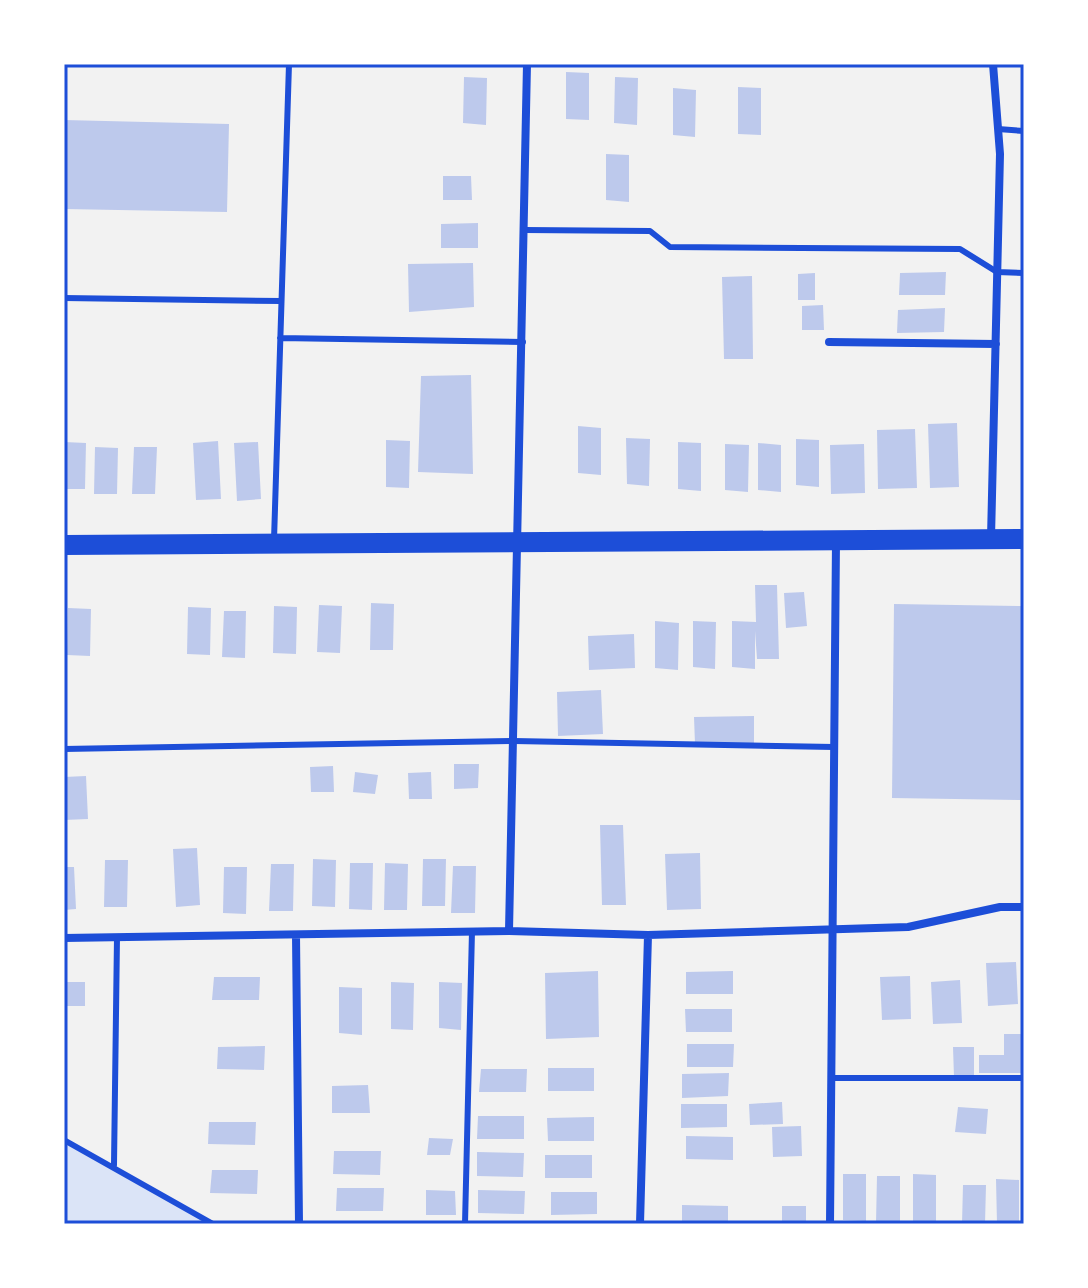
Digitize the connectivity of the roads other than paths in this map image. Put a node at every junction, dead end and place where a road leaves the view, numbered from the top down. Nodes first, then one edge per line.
1 (289, 64) edge
2 (527, 64) edge
3 (993, 64) edge
4 (998, 129) junction
5 (1024, 131) edge
6 (525, 230) junction
7 (997, 272) junction
8 (1024, 273) edge
9 (64, 298) edge
10 (281, 301) junction
11 (280, 338) junction
12 (523, 342) junction
13 (829, 342) dead end
14 (996, 344) junction
15 (991, 539) junction
16 (1024, 539) edge
17 (836, 540) junction
18 (274, 543) junction
19 (519, 544) junction
20 (64, 545) edge
21 (514, 741) junction
22 (834, 747) junction
23 (64, 749) edge
24 (1024, 907) edge
25 (833, 929) junction
26 (472, 931) junction
27 (509, 931) junction
28 (296, 935) junction
29 (648, 935) junction
30 (117, 937) junction
31 (64, 938) edge
32 (831, 1078) junction
33 (1024, 1078) edge
34 (64, 1140) edge
35 (114, 1165) junction
36 (213, 1224) edge
37 (299, 1224) edge
38 (465, 1224) edge
39 (640, 1224) edge
40 (830, 1224) edge

1 - 10 lane
2 - 6 street
3 - 4 street
4 - 5 lane
4 - 7 street
6 - 7 lane
6 - 12 street
7 - 8 lane
7 - 14 street
9 - 10 lane
10 - 11 lane
11 - 12 lane
11 - 18 lane
12 - 19 street
13 - 14 street
14 - 15 street
15 - 16 main road
15 - 17 main road
17 - 19 main road
17 - 22 street
18 - 19 main road
18 - 20 main road
19 - 21 street
21 - 22 lane
21 - 23 lane
21 - 27 street
22 - 25 street
24 - 25 street
25 - 29 street
25 - 32 street
26 - 27 street
26 - 28 street
26 - 38 lane
27 - 29 street
28 - 30 street
28 - 37 street
29 - 39 street
30 - 31 street
30 - 35 lane
32 - 33 lane
32 - 40 street
34 - 35 lane
35 - 36 lane

